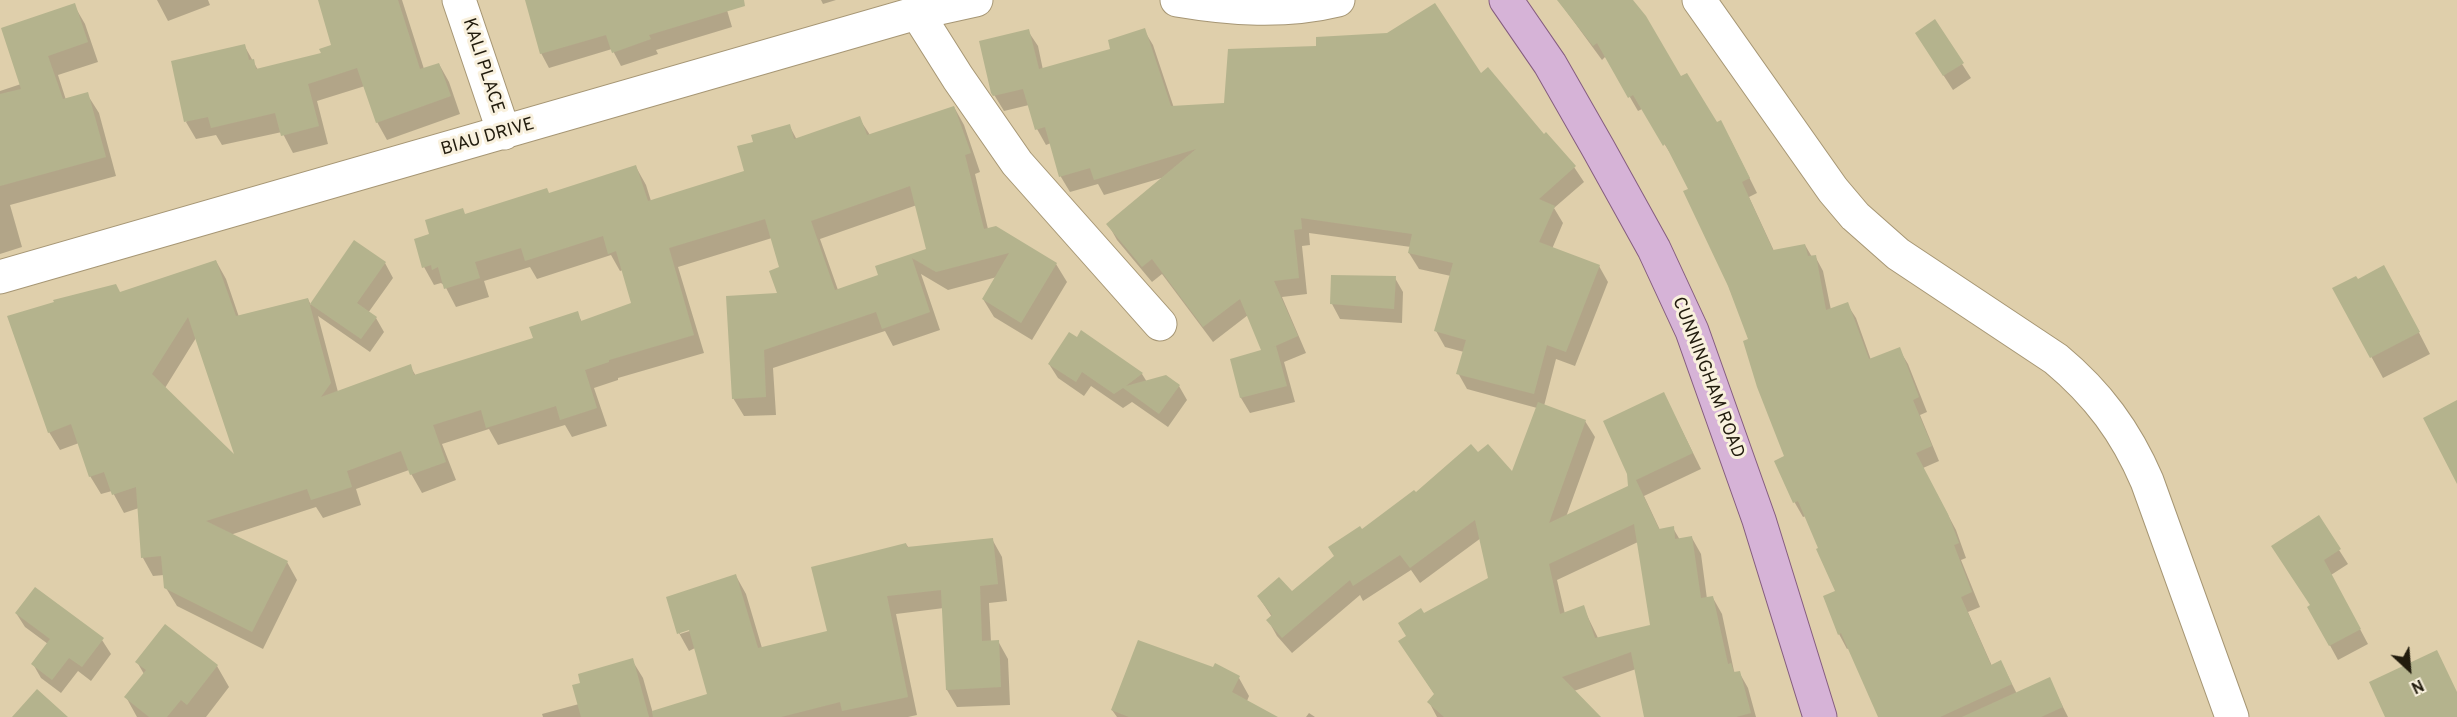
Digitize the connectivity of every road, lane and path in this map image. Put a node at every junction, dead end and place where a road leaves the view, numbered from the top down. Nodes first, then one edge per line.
1 (459, 0) edge
2 (976, 0) edge
3 (1177, 0) edge
4 (1338, 0) edge
5 (1506, 0) edge
6 (1699, 0) edge
7 (917, 13) junction
8 (504, 133) junction
9 (0, 277) edge
10 (1160, 324) dead end
11 (1820, 717) edge
12 (2232, 717) edge

1 - 8 street, KALI PLACE
2 - 7 street, BIAU DRIVE
3 - 4 street
5 - 11 main road, CUNNINGHAM ROAD
6 - 12 street
7 - 8 street, BIAU DRIVE
7 - 10 street
8 - 9 street, BIAU DRIVE

